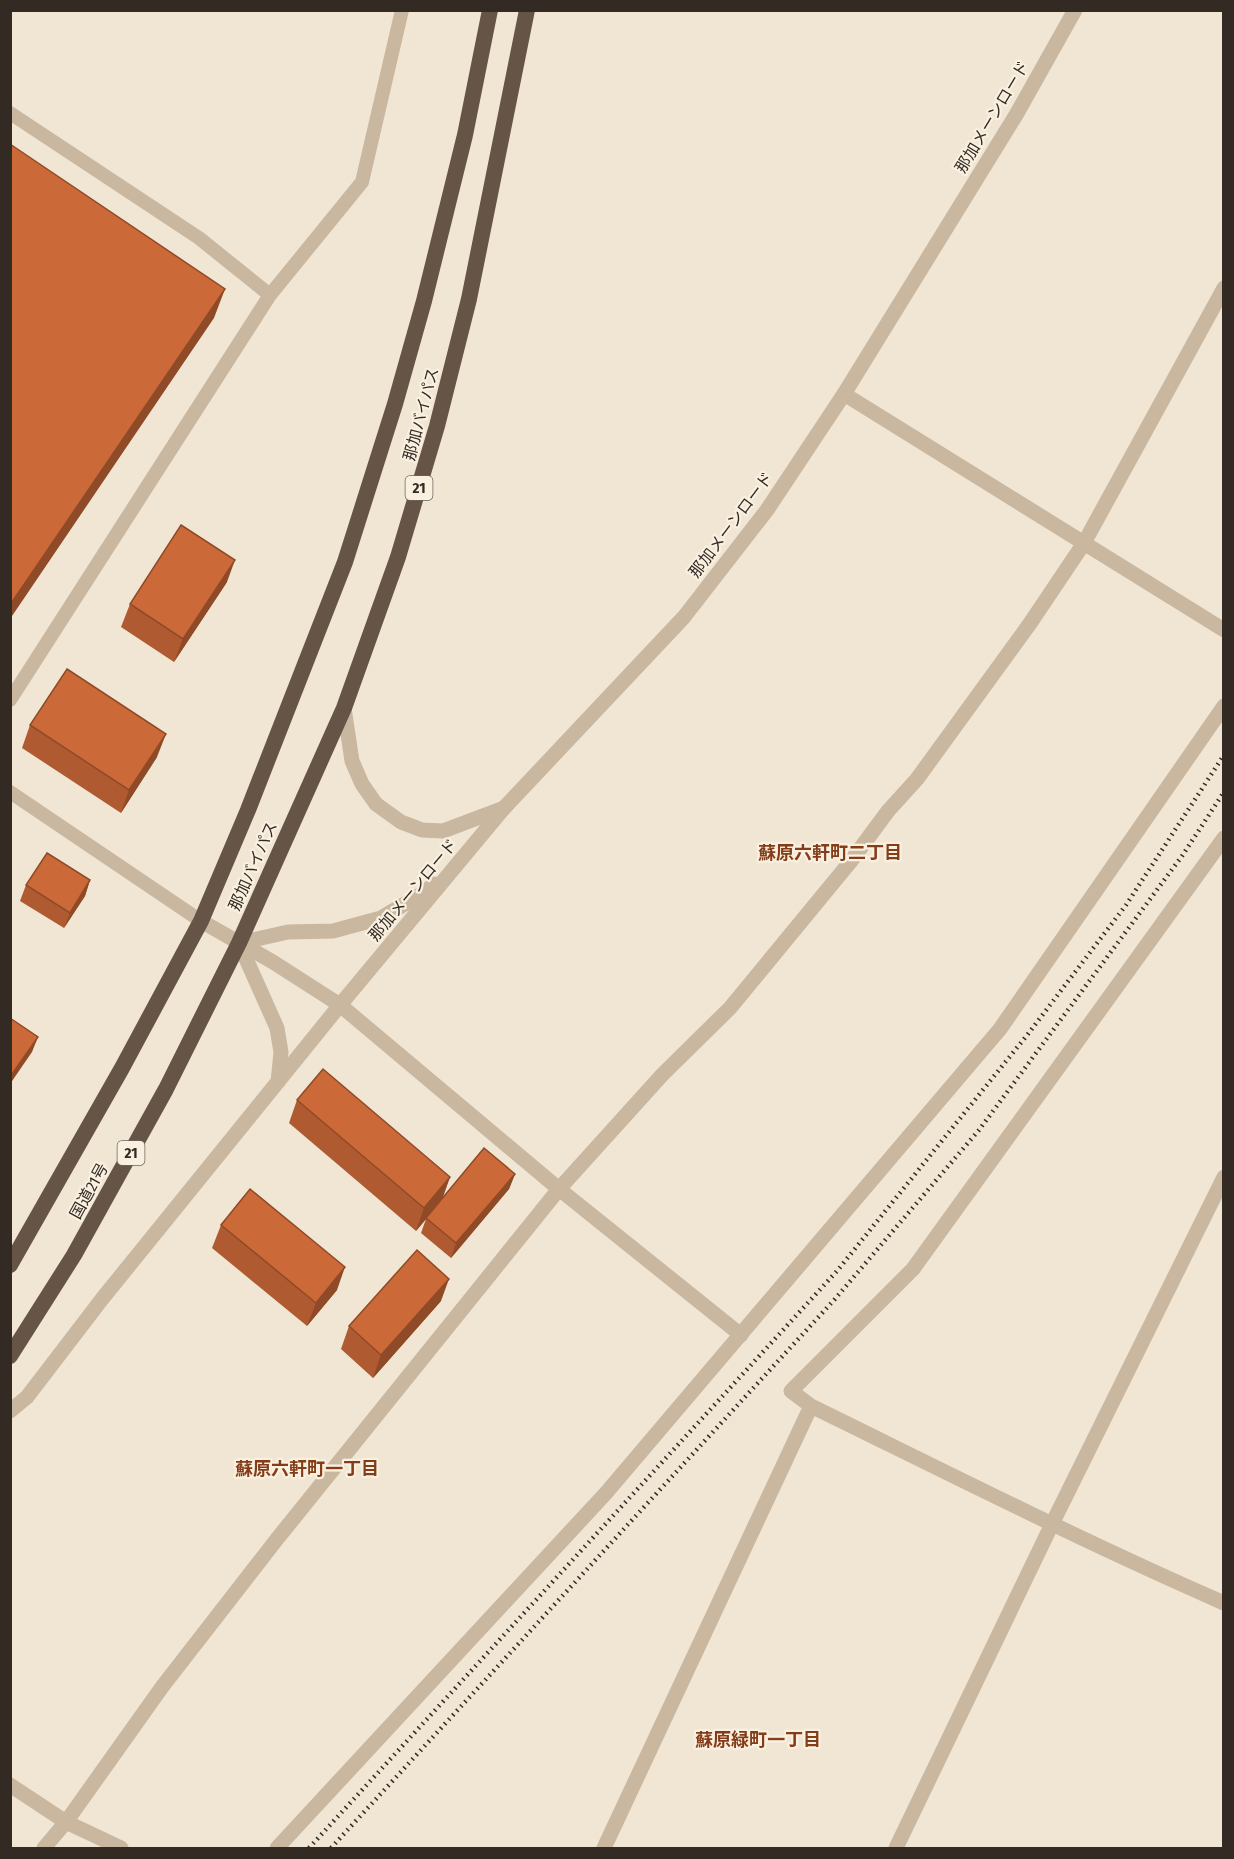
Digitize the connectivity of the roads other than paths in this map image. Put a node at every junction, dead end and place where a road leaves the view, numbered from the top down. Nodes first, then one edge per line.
1 (402, 10) edge
2 (490, 10) edge
3 (527, 10) edge
4 (1075, 10) edge
5 (10, 113) edge
6 (1224, 288) edge
7 (270, 294) junction
8 (844, 394) junction
9 (1084, 543) junction
10 (1224, 630) edge
11 (10, 700) edge
12 (1224, 706) edge
13 (344, 708) junction
14 (10, 792) edge
15 (504, 808) junction
16 (1224, 838) edge
17 (459, 863) junction
18 (201, 921) junction
19 (238, 943) junction
20 (340, 1005) junction
21 (278, 1082) junction
22 (1224, 1177) edge
23 (559, 1189) junction
24 (10, 1265) edge
25 (741, 1335) junction
26 (10, 1356) edge
27 (812, 1406) junction
28 (10, 1411) edge
29 (1052, 1524) junction
30 (1224, 1603) edge
31 (10, 1785) edge
32 (66, 1822) junction
33 (45, 1848) edge
34 (121, 1848) edge
35 (277, 1848) edge
36 (604, 1848) edge
37 (896, 1848) edge

1 - 7 lane
2 - 18 highway, 那加バイパス
3 - 13 highway, 那加バイパス / 21
4 - 8 street, 那加メーンロード
5 - 7 lane
6 - 9 street
7 - 11 lane
8 - 9 street
8 - 15 street, 那加メーンロード
9 - 10 street
9 - 23 street
12 - 25 street
13 - 15 street
13 - 19 highway, 那加バイパス / 21
14 - 18 lane
15 - 17 street, 那加メーンロード
16 - 27 street
17 - 19 street
17 - 20 street, 那加メーンロード
18 - 19 street
18 - 24 highway, 国道21号
19 - 20 street
19 - 21 street
19 - 26 highway, 国道21号 / 21
20 - 21 street, 那加メーンロード
20 - 23 street
21 - 28 street, 那加メーンロード
22 - 29 street
23 - 25 street
23 - 32 street
25 - 35 street
27 - 29 street
27 - 36 street
29 - 30 street
29 - 37 street
31 - 32 street
32 - 33 street
32 - 34 street

